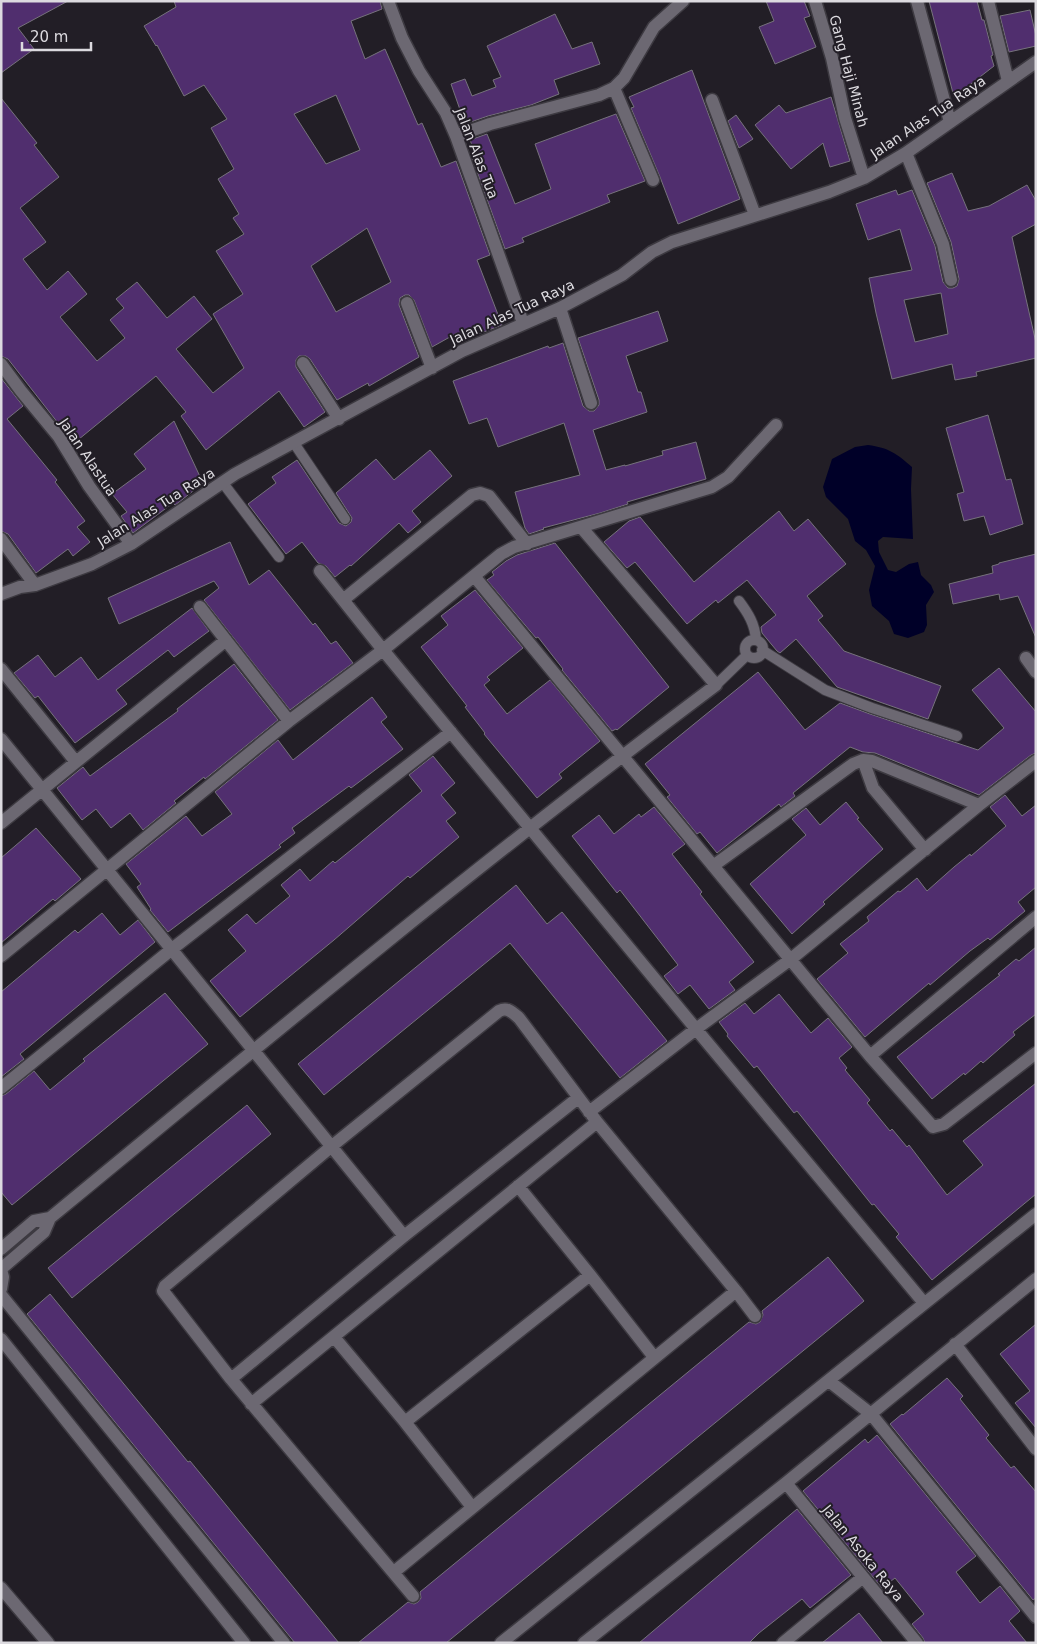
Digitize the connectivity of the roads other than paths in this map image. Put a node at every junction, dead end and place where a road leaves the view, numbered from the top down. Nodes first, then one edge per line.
1 (388, 1) edge
2 (683, 1) edge
3 (815, 1) edge
4 (917, 1) edge
5 (988, 1) edge
6 (1036, 62) edge
7 (1008, 81) junction
8 (614, 88) junction
9 (712, 100) dead end
10 (950, 122) junction
11 (456, 136) junction
12 (906, 153) junction
13 (864, 178) junction
14 (653, 180) dead end
15 (755, 215) junction
16 (951, 280) dead end
17 (408, 303) dead end
18 (560, 308) junction
19 (523, 323) junction
20 (303, 362) dead end
21 (1, 364) edge
22 (432, 368) junction
23 (591, 403) dead end
24 (339, 419) junction
25 (776, 425) dead end
26 (294, 443) junction
27 (223, 483) junction
28 (345, 520) dead end
29 (580, 527) junction
30 (1, 539) edge
31 (131, 544) junction
32 (527, 544) junction
33 (279, 557) dead end
34 (320, 571) dead end
35 (474, 576) junction
36 (34, 585) junction
37 (1, 594) edge
38 (343, 600) junction
39 (739, 601) dead end
40 (200, 607) dead end
41 (226, 640) junction
42 (756, 640) junction
43 (383, 650) junction
44 (762, 650) junction
45 (747, 655) junction
46 (1026, 658) dead end
47 (1, 669) edge
48 (1036, 672) edge
49 (716, 685) junction
50 (289, 721) junction
51 (451, 732) junction
52 (957, 736) dead end
53 (1, 739) edge
54 (621, 756) junction
55 (864, 760) junction
56 (1036, 761) edge
57 (76, 762) junction
58 (44, 790) junction
59 (979, 805) junction
60 (1, 823) edge
61 (529, 827) junction
62 (925, 850) junction
63 (713, 866) junction
64 (107, 869) junction
65 (1036, 916) edge
66 (172, 949) junction
67 (1, 956) edge
68 (791, 959) junction
69 (696, 1029) junction
70 (254, 1050) junction
71 (1036, 1053) edge
72 (870, 1056) junction
73 (1, 1088) edge
74 (578, 1098) junction
75 (593, 1117) junction
76 (332, 1146) junction
77 (518, 1186) junction
78 (1036, 1214) edge
79 (50, 1218) junction
80 (404, 1236) junction
81 (1, 1249) edge
82 (1, 1269) edge
83 (590, 1274) junction
84 (1036, 1279) edge
85 (1, 1289) edge
86 (736, 1290) junction
87 (1, 1295) edge
88 (924, 1303) junction
89 (754, 1316) dead end
90 (334, 1337) junction
91 (1, 1339) edge
92 (955, 1344) junction
93 (654, 1357) junction
94 (231, 1379) junction
95 (829, 1381) junction
96 (252, 1404) junction
97 (871, 1414) junction
98 (405, 1422) junction
99 (1034, 1443) edge
100 (786, 1483) junction
101 (472, 1507) junction
102 (394, 1572) junction
103 (863, 1577) junction
104 (1, 1588) edge
105 (413, 1596) dead end
106 (1036, 1617) edge
107 (48, 1643) edge
108 (244, 1643) edge
109 (284, 1643) edge
110 (501, 1643) edge
111 (584, 1643) edge
112 (783, 1643) edge
113 (917, 1643) edge

1 - 11 street, Jalan Alas Tua
2 - 8 street
3 - 13 street, Gang Haji Minah
4 - 10 street
5 - 7 street
6 - 7 street, Jalan Alas Tua Raya
7 - 10 street, Jalan Alas Tua Raya
8 - 11 street
8 - 14 street
9 - 15 street
10 - 12 street, Jalan Alas Tua Raya
11 - 19 street, Jalan Alas Tua
12 - 13 street, Jalan Alas Tua Raya
12 - 16 street
13 - 15 street, Jalan Alas Tua Raya
15 - 18 street, Jalan Alas Tua Raya
17 - 22 street
18 - 19 street, Jalan Alas Tua Raya
18 - 23 street
19 - 22 street, Jalan Alas Tua Raya
20 - 24 street
21 - 31 street, Jalan Alastua
22 - 24 street, Jalan Alas Tua Raya
24 - 26 street, Jalan Alas Tua Raya
25 - 29 street
26 - 27 street, Jalan Alas Tua Raya
26 - 28 lane
27 - 31 street, Jalan Alas Tua Raya
27 - 33 lane
29 - 32 street
29 - 49 street
30 - 36 street
31 - 36 street, Jalan Alas Tua Raya
32 - 35 street
32 - 38 street
34 - 38 street
35 - 43 street
35 - 54 street
36 - 37 street, Jalan Alas Tua Raya
38 - 43 street
39 - 42 lane
40 - 41 street
41 - 50 street
41 - 57 street
42 - 44 lane
42 - 45 lane
43 - 50 street
43 - 51 street
44 - 45 lane
44 - 52 lane
45 - 49 lane
46 - 48 street
47 - 57 street
49 - 54 street
50 - 64 street
51 - 61 street
51 - 66 street
53 - 58 street
54 - 61 street
54 - 63 street
55 - 59 street
55 - 62 street
55 - 63 street
56 - 59 street
57 - 58 street
58 - 60 street
58 - 64 street
59 - 62 street
61 - 69 street
61 - 70 street
62 - 68 street
63 - 68 street
64 - 66 street
64 - 67 street
65 - 72 street
66 - 70 street
66 - 73 street
68 - 69 street
68 - 72 street
69 - 75 street
69 - 88 street
70 - 76 street
70 - 79 street
71 - 72 street
74 - 75 street
74 - 76 street
74 - 80 street
75 - 77 street
75 - 86 street
76 - 80 street
76 - 94 street
77 - 83 street
77 - 90 street
78 - 88 street
79 - 81 street
79 - 82 street
80 - 94 street
82 - 85 street
83 - 93 street
83 - 98 street
84 - 92 street
86 - 89 street
86 - 93 street
87 - 109 street
88 - 95 street
90 - 96 street
90 - 98 street
91 - 108 street
92 - 97 street
92 - 99 street
93 - 101 street
94 - 96 street
95 - 97 street
95 - 110 street
96 - 102 street
97 - 100 street
97 - 106 street
98 - 101 street
100 - 103 street, Jalan Asoka Raya
100 - 111 street
101 - 102 street
102 - 105 street
103 - 112 street
103 - 113 street, Jalan Asoka Raya
104 - 107 street

